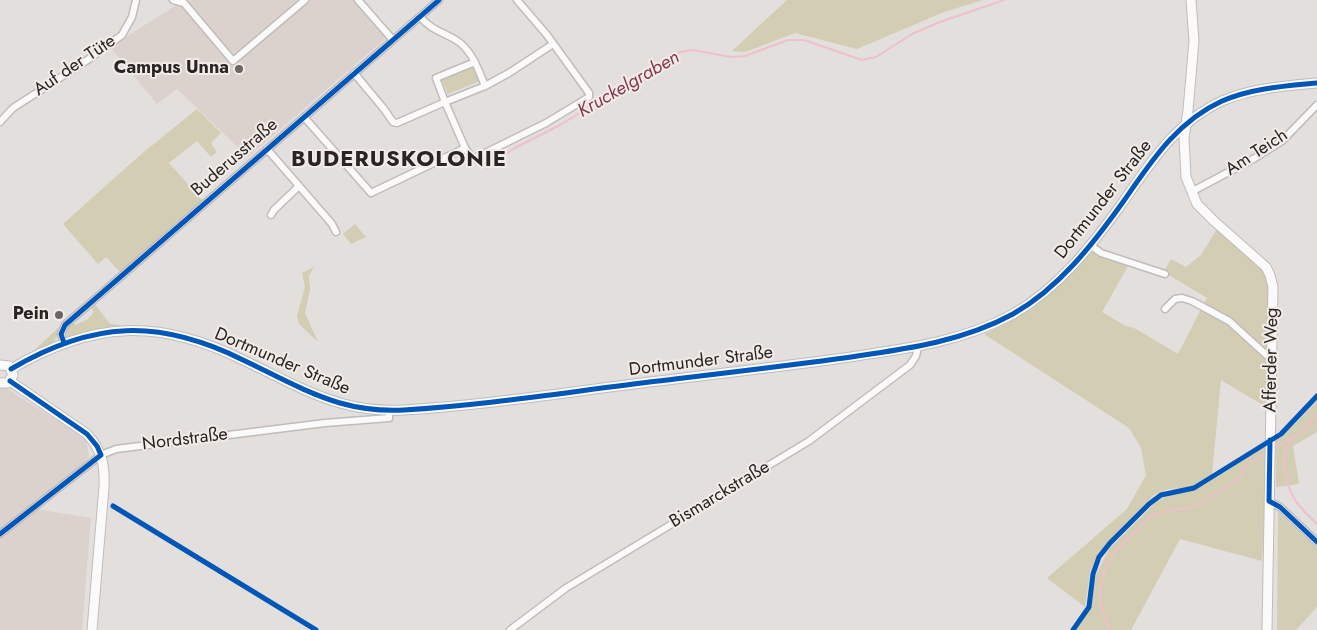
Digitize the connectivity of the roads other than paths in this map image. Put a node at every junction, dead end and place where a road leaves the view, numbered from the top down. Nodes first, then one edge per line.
1 (136, 0) edge
2 (173, 0) edge
3 (305, 0) edge
4 (358, 0) edge
5 (439, 0) edge
6 (516, 0) edge
7 (1191, 0) edge
8 (185, 1) edge
9 (420, 17) junction
10 (393, 40) junction
11 (553, 44) junction
12 (475, 62) junction
13 (354, 74) junction
14 (1317, 82) edge
15 (485, 86) junction
16 (445, 102) junction
17 (1317, 105) edge
18 (304, 117) junction
19 (0, 122) edge
20 (1186, 124) junction
21 (465, 148) junction
22 (267, 149) junction
23 (299, 186) junction
24 (1192, 192) junction
25 (271, 215) dead end
26 (336, 232) dead end
27 (1090, 246) junction
28 (1165, 274) dead end
29 (1165, 309) dead end
30 (64, 343) junction
31 (918, 347) junction
32 (1272, 360) junction
33 (0, 363) edge
34 (11, 369) junction
35 (10, 381) junction
36 (0, 383) edge
37 (389, 410) junction
38 (101, 455) junction
39 (1269, 501) junction
40 (0, 534) edge
41 (1317, 542) edge
42 (92, 630) edge
43 (510, 630) edge
44 (1267, 630) edge

1 - 19 street, Auf der Tüte
2 - 8 street
3 - 8 street
4 - 10 street
5 - 9 street, Buderusstraße
6 - 11 street
7 - 20 main road, Afferder Weg
9 - 10 street, Buderusstraße
9 - 12 street
10 - 13 street, Buderusstraße
11 - 15 street
11 - 21 street
12 - 15 street
12 - 16 street
13 - 16 street
13 - 18 street, Buderusstraße
14 - 20 main road, Dortmunder Straße
15 - 16 street
16 - 21 street
17 - 24 street, Am Teich
18 - 21 street, Buderusstraße
18 - 22 street, Buderusstraße
20 - 24 main road, Afferder Weg
20 - 27 main road, Dortmunder Straße
22 - 23 street
22 - 30 street, Buderusstraße
23 - 25 street
23 - 26 street
24 - 32 main road, Afferder Weg
27 - 28 street
27 - 31 main road, Dortmunder Straße
29 - 32 street
30 - 34 main road, Dortmunder Straße
30 - 37 main road, Dortmunder Straße
31 - 37 main road, Dortmunder Straße
31 - 43 street, Bismarckstraße
32 - 39 main road, Afferder Weg
33 - 34 main road
34 - 35 main road
35 - 36 main road
35 - 38 main road
37 - 38 street, Nordstraße
38 - 40 street, Nordstraße
38 - 42 main road
39 - 41 street
39 - 44 main road, Afferder Weg

